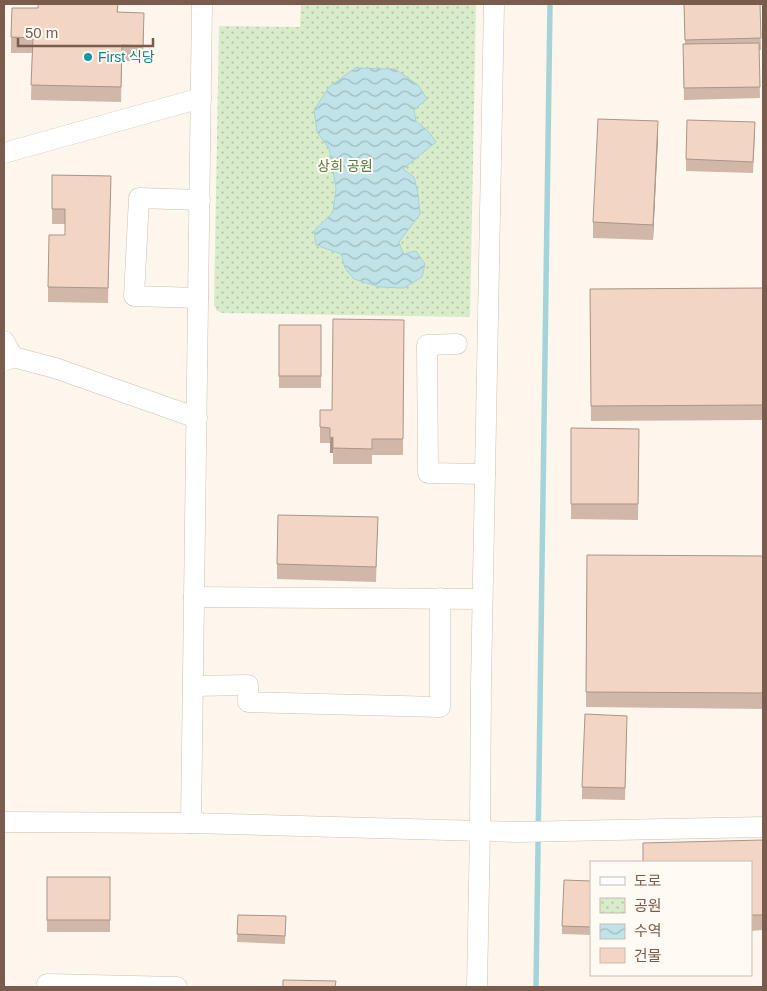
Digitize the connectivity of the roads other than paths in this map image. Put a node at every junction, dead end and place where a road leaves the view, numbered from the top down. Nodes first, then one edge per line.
1 (202, 4) edge
2 (494, 4) edge
3 (201, 98) junction
4 (4, 153) edge
5 (200, 200) junction
6 (198, 298) junction
7 (457, 344) dead end
8 (7, 353) edge
9 (197, 418) junction
10 (485, 474) junction
11 (194, 597) junction
12 (440, 598) junction
13 (482, 599) junction
14 (193, 686) junction
15 (4, 822) edge
16 (191, 823) junction
17 (763, 827) edge
18 (480, 830) junction
19 (47, 984) dead end
20 (133, 987) edge
21 (177, 987) edge
22 (477, 987) edge

1 - 3 street
2 - 10 street
3 - 4 street
3 - 5 street
5 - 6 street
5 - 6 street
6 - 9 street
7 - 10 street
8 - 9 street
9 - 11 street
10 - 13 street
11 - 12 street
11 - 14 street
12 - 13 street
12 - 14 street
13 - 18 street
14 - 16 street
15 - 16 street
16 - 18 street
17 - 18 street
18 - 22 street
19 - 20 street
20 - 21 street

